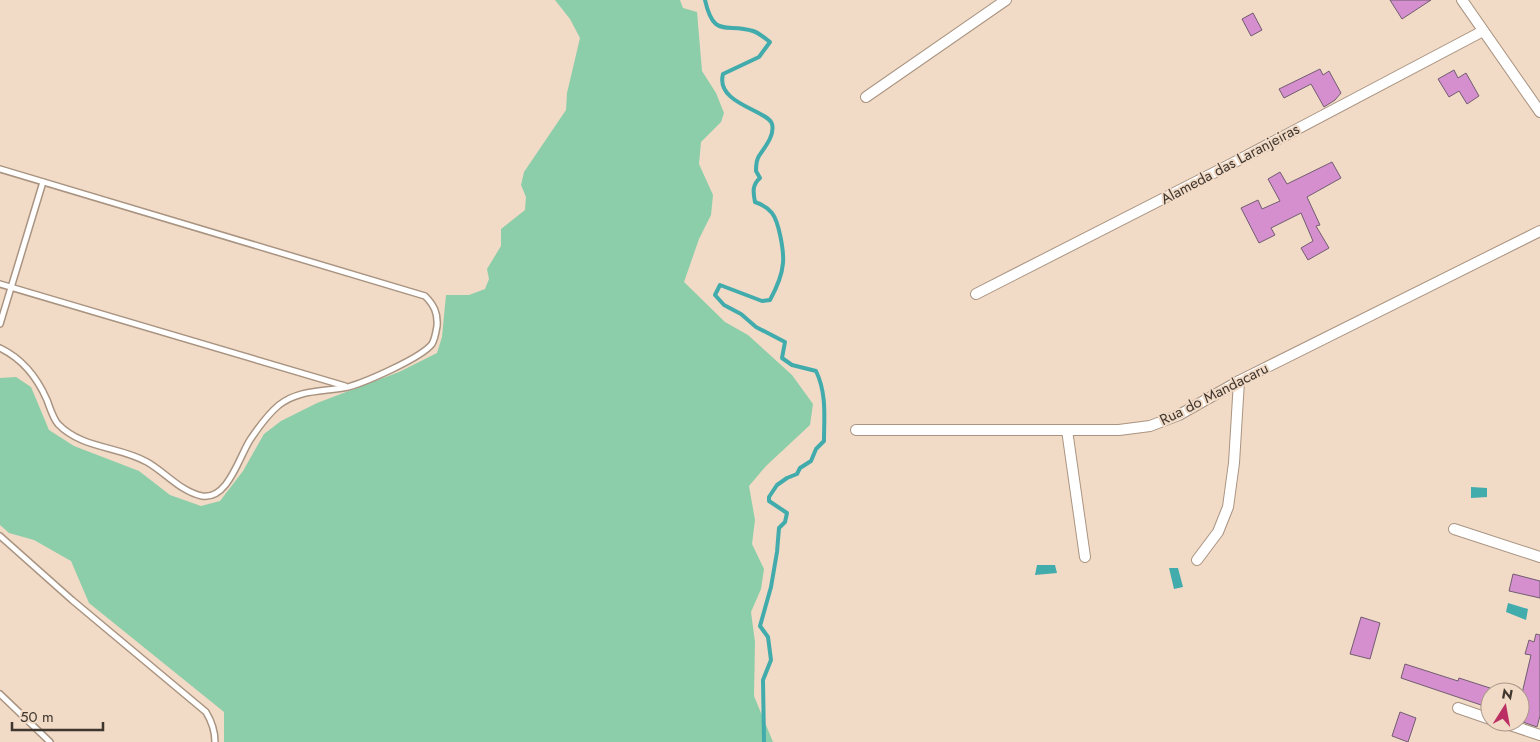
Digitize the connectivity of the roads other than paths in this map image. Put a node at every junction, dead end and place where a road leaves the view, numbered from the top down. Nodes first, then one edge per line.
1 (1006, 0) edge
2 (1462, 0) edge
3 (1483, 31) junction
4 (866, 97) dead end
5 (1540, 112) edge
6 (0, 169) edge
7 (43, 182) junction
8 (1540, 231) edge
9 (0, 284) edge
10 (11, 287) junction
11 (976, 294) dead end
12 (0, 324) edge
13 (0, 348) edge
14 (1239, 381) junction
15 (349, 387) junction
16 (856, 430) dead end
17 (1067, 430) junction
18 (1454, 529) dead end
19 (0, 536) edge
20 (1085, 557) dead end
21 (1540, 557) edge
22 (1197, 560) dead end
23 (0, 694) edge
24 (1458, 708) dead end
25 (1480, 715) edge
26 (50, 742) edge
27 (215, 742) edge

1 - 4 street
2 - 3 street
3 - 5 street
3 - 11 street, Alameda das Laranjeiras
6 - 7 lane
7 - 10 lane
7 - 15 lane
8 - 14 street, Rua do Mandacaru
9 - 10 lane
10 - 12 lane
10 - 15 lane
13 - 15 lane
14 - 17 street, Rua do Mandacaru
14 - 22 street
16 - 17 street, Rua do Mandacaru
17 - 20 street
18 - 21 street
19 - 27 lane
23 - 26 lane
24 - 25 street

